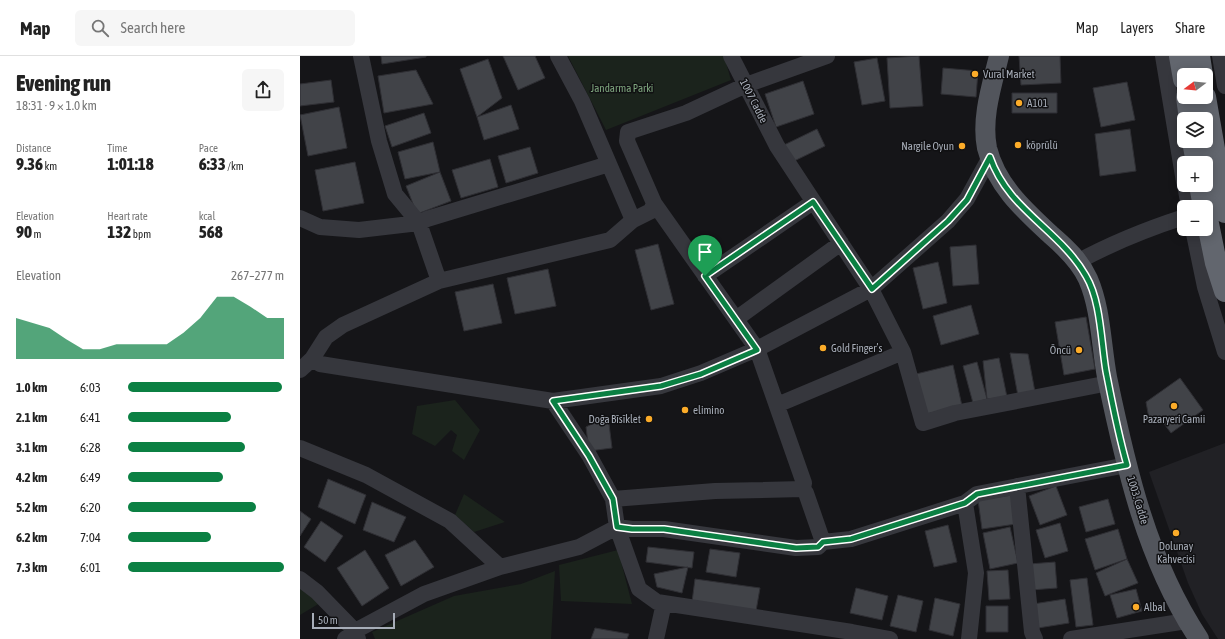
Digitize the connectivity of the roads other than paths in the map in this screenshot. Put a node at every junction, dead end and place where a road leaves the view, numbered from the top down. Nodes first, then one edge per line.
1 (361, 56) edge
2 (558, 56) edge
3 (731, 56) edge
4 (827, 56) edge
5 (999, 56) edge
6 (1163, 56) edge
7 (1180, 56) edge
8 (1200, 56) edge
9 (1220, 56) edge
10 (1182, 68) edge
11 (1201, 68) edge
12 (746, 85) junction
13 (1225, 86) edge
14 (1206, 104) edge
15 (1180, 156) edge
16 (990, 157) junction
17 (609, 164) junction
18 (813, 202) junction
19 (654, 203) junction
20 (1225, 212) edge
21 (300, 218) edge
22 (1177, 219) edge
23 (633, 220) junction
24 (419, 223) junction
25 (1194, 236) edge
26 (1210, 236) edge
27 (841, 243) junction
28 (1077, 262) junction
29 (705, 276) junction
30 (439, 282) junction
31 (872, 289) junction
32 (1225, 291) edge
33 (736, 319) junction
34 (757, 350) junction
35 (904, 352) junction
36 (1225, 352) edge
37 (312, 359) junction
38 (300, 370) edge
39 (1109, 383) junction
40 (553, 401) junction
41 (777, 405) junction
42 (300, 448) edge
43 (1127, 465) junction
44 (1017, 486) junction
45 (803, 490) junction
46 (613, 499) junction
47 (965, 503) junction
48 (617, 527) junction
49 (823, 542) junction
50 (500, 567) junction
51 (300, 579) edge
52 (664, 604) junction
53 (1187, 621) junction
54 (850, 635) edge
55 (352, 636) edge
56 (656, 639) edge
57 (890, 639) edge
58 (969, 639) edge
59 (1035, 639) edge
60 (1071, 639) edge
61 (1199, 639) edge

1 - 24 street
2 - 17 street
3 - 12 street, 1007 Cadde
4 - 12 street
5 - 16 main road, 1003. Cadde
6 - 15 street
7 - 10 highway
8 - 11 highway
9 - 13 street
12 - 18 street, 1007 Cadde
12 - 19 street
14 - 20 highway
16 - 28 main road, 1003. Cadde
16 - 31 street
17 - 23 street
17 - 24 street
18 - 27 street, 1007 Cadde
18 - 29 street
19 - 23 street
19 - 29 street
21 - 24 street
22 - 28 street
23 - 30 street
24 - 30 street
25 - 36 street
26 - 32 highway
27 - 31 street, 1007 Cadde
27 - 33 street
28 - 39 main road, 1003. Cadde
29 - 33 street
30 - 37 street
31 - 34 street
31 - 35 street, 1007 Cadde
33 - 34 street
34 - 40 street
34 - 41 street
35 - 39 street, 1007 Cadde
35 - 41 street
37 - 38 street
37 - 40 street
39 - 43 main road, 1003. Cadde
40 - 46 street
41 - 45 street
42 - 50 street
43 - 44 street
43 - 53 main road, 1003. Cadde
44 - 47 street
44 - 59 street
45 - 46 street
45 - 49 street
46 - 48 street
47 - 49 street
47 - 58 street
48 - 49 street
48 - 50 street
48 - 52 street
50 - 55 street
51 - 55 street
52 - 54 street
52 - 56 street
53 - 60 street
53 - 61 main road, 1003. Cadde
54 - 57 street

